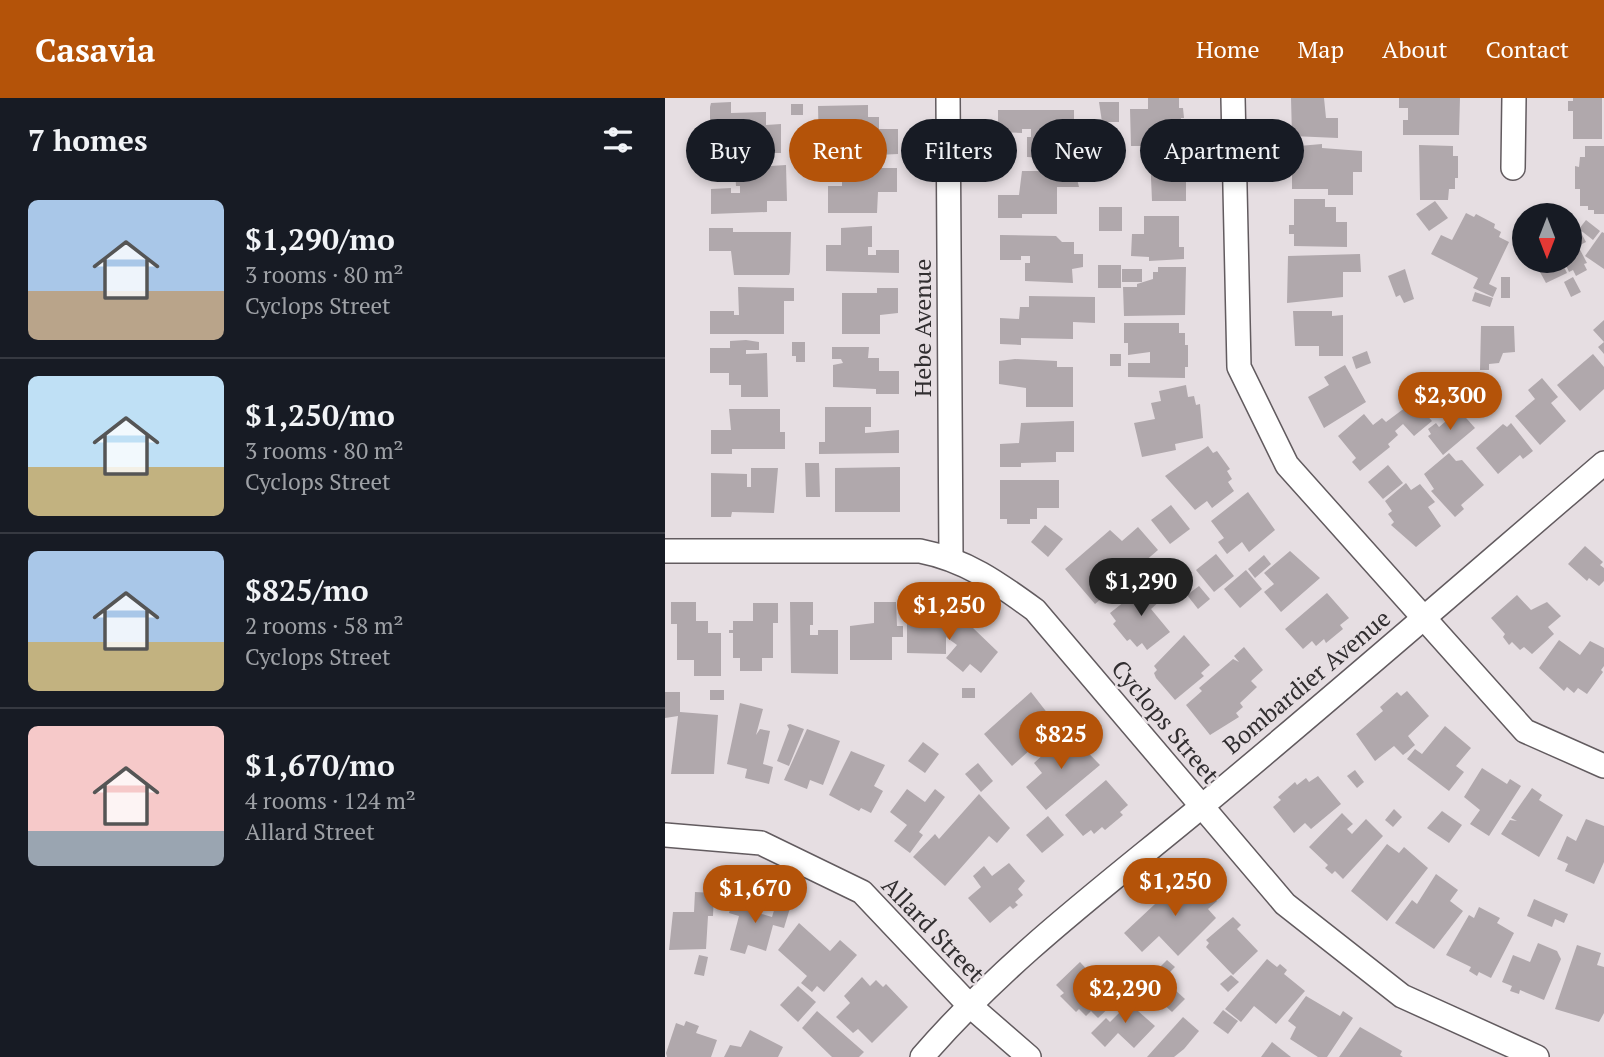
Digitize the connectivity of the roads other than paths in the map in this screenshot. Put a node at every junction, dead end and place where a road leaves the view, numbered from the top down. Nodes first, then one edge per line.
1 (948, 98) edge
2 (1233, 98) edge
3 (1514, 98) edge
4 (1513, 168) dead end
5 (1604, 463) edge
6 (665, 539) edge
7 (665, 551) edge
8 (951, 557) junction
9 (1423, 619) junction
10 (1604, 766) edge
11 (1202, 806) junction
12 (665, 835) edge
13 (968, 1004) junction
14 (922, 1057) edge
15 (1029, 1057) edge
16 (1537, 1057) edge

1 - 8 street, Hebe Avenue
2 - 9 street
3 - 4 street
5 - 9 street, Bombardier Avenue
6 - 7 street
7 - 8 street, Cyclops Street
8 - 11 street, Cyclops Street
9 - 10 street
9 - 11 street, Bombardier Avenue
11 - 13 street, Bombardier Avenue
11 - 16 street, Cyclops Street
12 - 13 street, Allard Street
13 - 14 street, Bombardier Avenue
13 - 15 street, Allard Street

